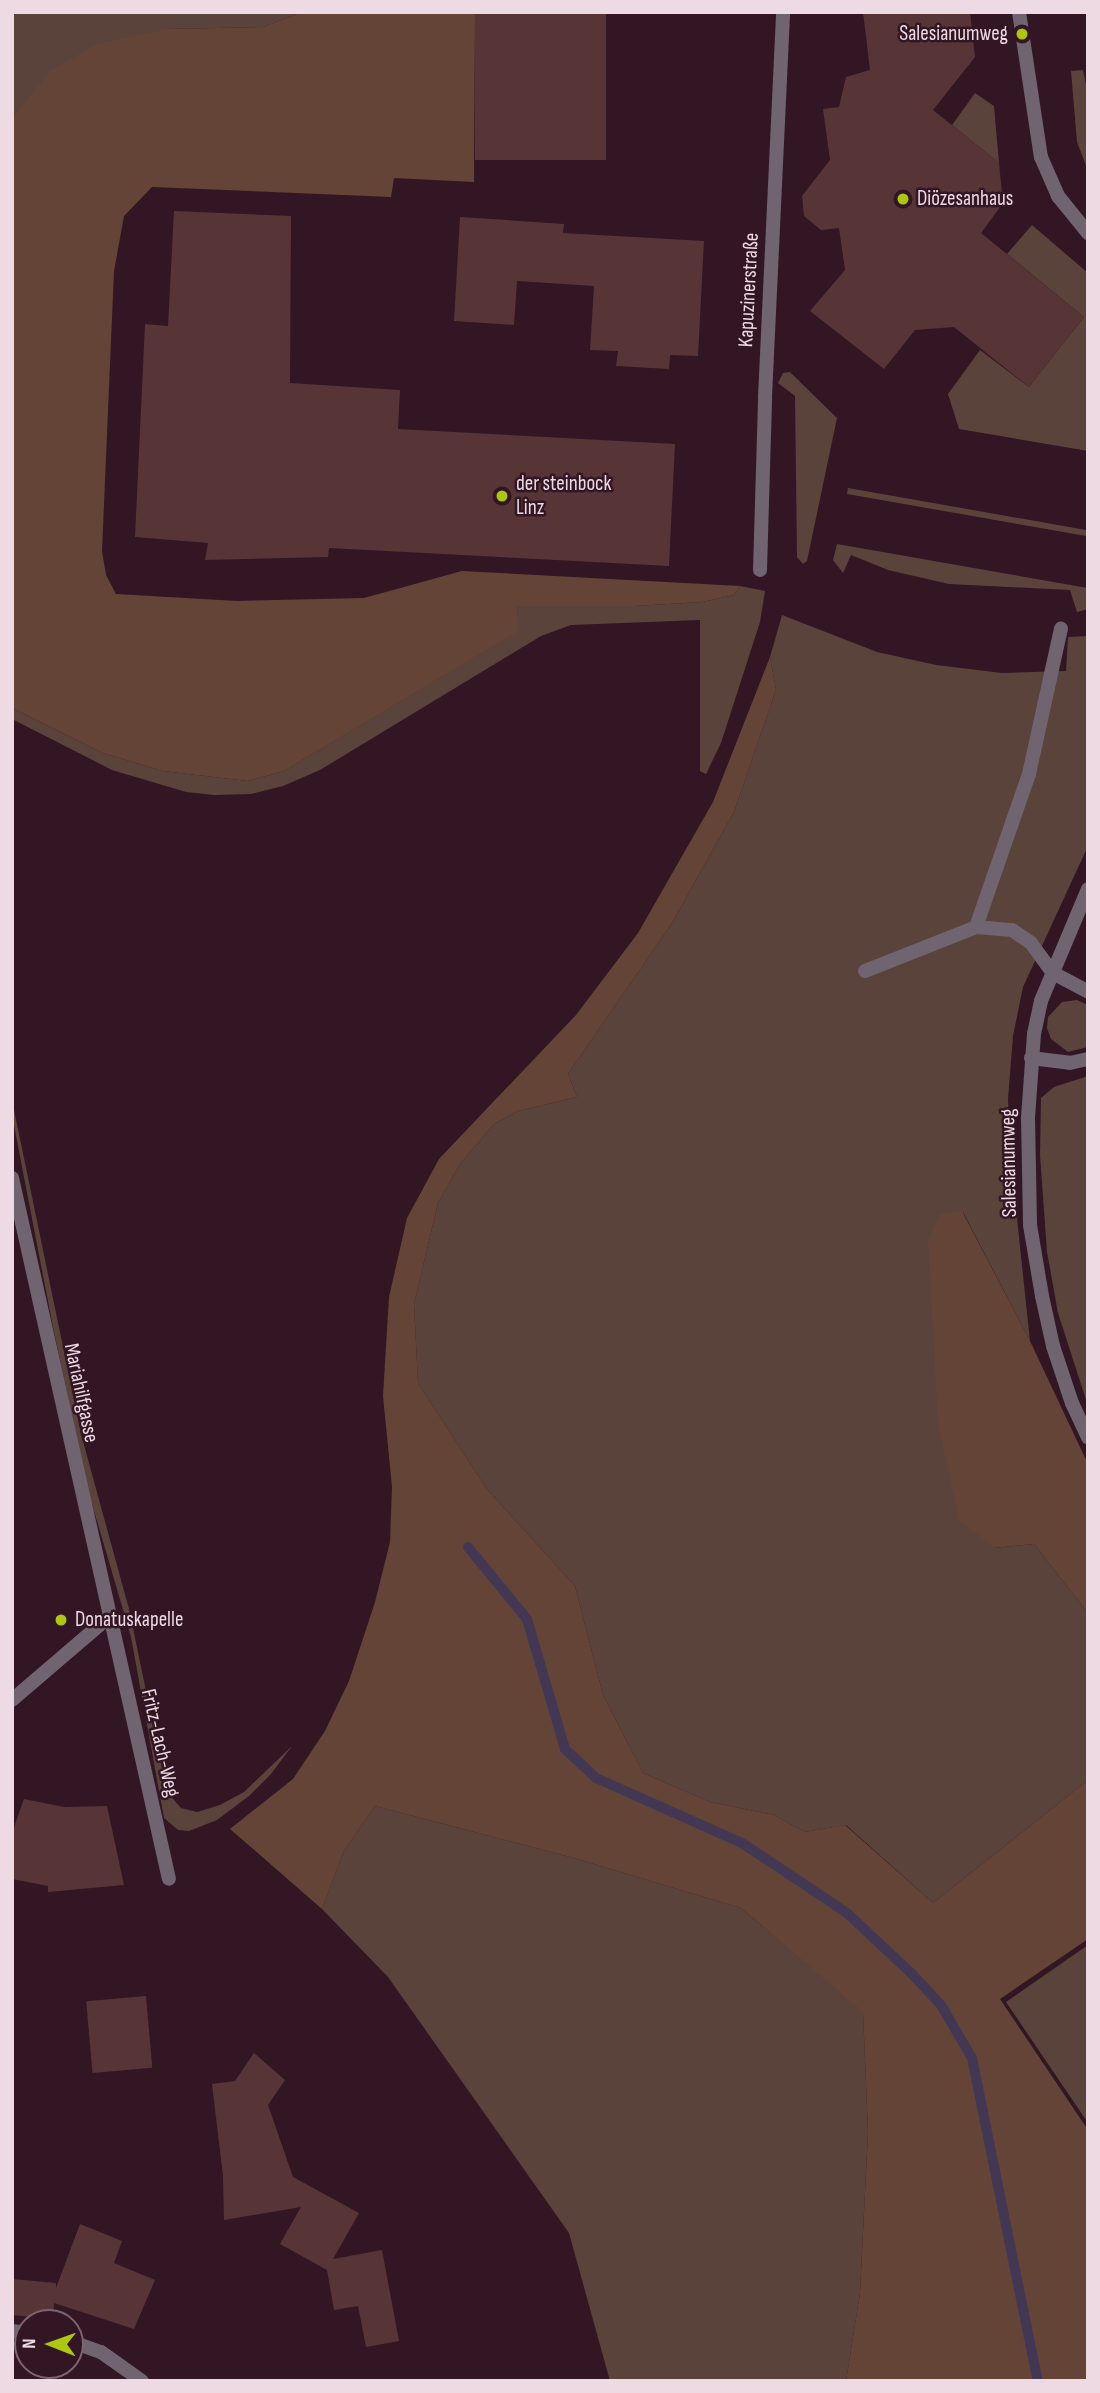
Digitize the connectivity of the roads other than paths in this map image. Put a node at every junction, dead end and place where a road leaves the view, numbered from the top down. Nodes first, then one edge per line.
1 (783, 12) edge
2 (1019, 12) edge
3 (1088, 233) edge
4 (761, 570) dead end
5 (1061, 628) dead end
6 (1088, 889) edge
7 (976, 927) junction
8 (865, 971) dead end
9 (1054, 973) junction
10 (1088, 992) edge
11 (1031, 1058) junction
12 (1088, 1059) edge
13 (12, 1178) edge
14 (1088, 1437) edge
15 (110, 1617) junction
16 (12, 1700) edge
17 (169, 1879) dead end
18 (84, 2346) edge
19 (142, 2381) edge

1 - 4 street, Kapuzinerstraße
2 - 3 street
5 - 7 street
6 - 9 street, Salesianumweg
7 - 8 street
7 - 9 street
9 - 10 street
9 - 11 street, Salesianumweg
11 - 12 street
11 - 14 street, Salesianumweg
13 - 15 street, Mariahilfgasse
15 - 16 street
15 - 17 street, Fritz-Lach-Weg
18 - 19 street

